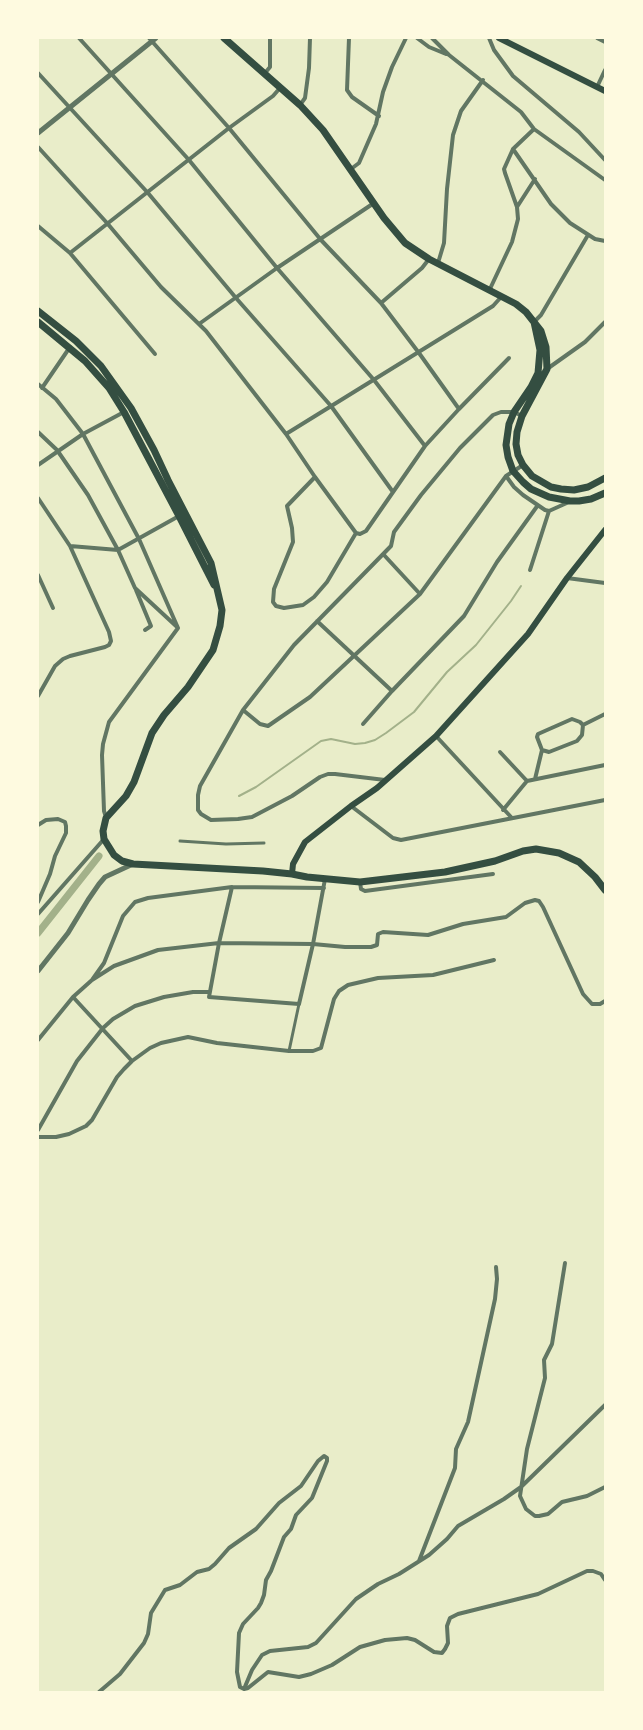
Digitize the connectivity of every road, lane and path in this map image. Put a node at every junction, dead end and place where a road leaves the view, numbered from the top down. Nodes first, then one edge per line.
1 (79, 38) edge
2 (224, 38) edge
3 (270, 38) edge
4 (310, 38) edge
5 (350, 38) edge
6 (406, 38) edge
7 (417, 38) edge
8 (432, 38) edge
9 (489, 38) edge
10 (499, 38) edge
11 (597, 38) edge
12 (153, 39) edge
13 (605, 42) edge
14 (449, 55) junction
15 (605, 70) edge
16 (38, 73) edge
17 (265, 73) junction
18 (112, 74) junction
19 (482, 80) junction
20 (597, 87) junction
21 (280, 88) junction
22 (605, 91) edge
23 (300, 105) junction
24 (71, 108) junction
25 (379, 116) junction
26 (229, 128) junction
27 (534, 129) junction
28 (38, 133) edge
29 (38, 147) edge
30 (513, 149) junction
31 (189, 160) junction
32 (605, 160) edge
33 (351, 168) junction
34 (535, 179) junction
35 (605, 180) edge
36 (148, 193) junction
37 (374, 203) junction
38 (518, 207) junction
39 (107, 223) junction
40 (38, 226) edge
41 (588, 235) junction
42 (321, 240) junction
43 (605, 241) edge
44 (70, 253) junction
45 (429, 259) junction
46 (438, 263) junction
47 (277, 268) junction
48 (489, 290) junction
49 (502, 296) junction
50 (236, 298) junction
51 (381, 303) junction
52 (38, 311) edge
53 (38, 322) edge
54 (534, 322) junction
55 (605, 322) edge
56 (200, 324) junction
57 (76, 341) junction
58 (70, 347) junction
59 (419, 353) junction
60 (155, 354) dead end
61 (509, 358) dead end
62 (547, 369) junction
63 (374, 380) junction
64 (38, 384) edge
65 (42, 388) junction
66 (331, 406) junction
67 (131, 408) junction
68 (459, 409) junction
69 (124, 412) junction
70 (514, 412) junction
71 (522, 416) junction
72 (507, 430) junction
73 (38, 432) edge
74 (517, 432) junction
75 (83, 434) junction
76 (286, 434) junction
77 (425, 446) junction
78 (57, 450) junction
79 (38, 465) edge
80 (523, 465) junction
81 (513, 470) junction
82 (506, 476) junction
83 (314, 477) junction
84 (605, 478) edge
85 (393, 492) junction
86 (605, 492) edge
87 (38, 498) edge
88 (570, 502) junction
89 (538, 505) junction
90 (550, 511) junction
91 (182, 514) junction
92 (605, 530) edge
93 (356, 532) junction
94 (139, 539) junction
95 (70, 546) junction
96 (118, 550) junction
97 (384, 555) junction
98 (530, 570) dead end
99 (38, 576) edge
100 (567, 578) junction
101 (605, 583) edge
102 (135, 588) junction
103 (420, 594) junction
104 (53, 608) dead end
105 (317, 621) junction
106 (178, 628) junction
107 (145, 630) dead end
108 (355, 656) junction
109 (392, 691) junction
110 (38, 696) edge
111 (243, 710) junction
112 (605, 714) edge
113 (363, 724) dead end
114 (583, 725) junction
115 (436, 736) junction
116 (542, 750) junction
117 (500, 752) dead end
118 (605, 765) edge
119 (535, 779) junction
120 (385, 780) junction
121 (527, 781) junction
122 (605, 800) edge
123 (351, 806) junction
124 (503, 810) junction
125 (106, 818) junction
126 (511, 818) junction
127 (38, 825) edge
128 (105, 841) junction
129 (180, 841) dead end
130 (264, 843) dead end
131 (133, 864) junction
132 (292, 874) junction
133 (493, 874) dead end
134 (325, 879) junction
135 (360, 882) junction
136 (232, 887) junction
137 (324, 888) junction
138 (605, 890) edge
139 (38, 902) edge
140 (38, 914) edge
141 (219, 943) junction
142 (313, 944) junction
143 (494, 960) dead end
144 (38, 971) edge
145 (92, 980) junction
146 (210, 992) junction
147 (73, 997) junction
148 (605, 1002) edge
149 (299, 1004) junction
150 (103, 1028) junction
151 (38, 1040) edge
152 (289, 1051) junction
153 (132, 1061) junction
154 (38, 1130) edge
155 (38, 1137) edge
156 (565, 1263) dead end
157 (496, 1267) dead end
158 (605, 1405) edge
159 (521, 1487) junction
160 (605, 1487) edge
161 (419, 1562) junction
162 (605, 1580) edge
163 (244, 1689) junction
164 (99, 1692) edge

1 - 18 street
2 - 17 main road
3 - 17 street
4 - 23 street
5 - 25 street
6 - 25 street
7 - 14 street
8 - 14 street
9 - 32 street
10 - 20 main road
11 - 13 street
12 - 18 street
12 - 26 street
14 - 19 street
15 - 20 street
16 - 24 street
17 - 21 main road
18 - 24 street
18 - 31 street
19 - 27 street
19 - 46 street
20 - 22 main road
21 - 23 main road
21 - 26 street
23 - 33 main road
24 - 28 street
24 - 36 street
25 - 33 street
26 - 31 street
26 - 42 street
27 - 30 street
27 - 35 street
29 - 39 street
30 - 34 street
30 - 38 street
31 - 36 street
31 - 47 street
33 - 37 main road
34 - 38 street
34 - 41 street
36 - 39 street
36 - 50 street
37 - 42 street
37 - 45 main road
38 - 48 street
39 - 44 street
39 - 56 street
40 - 44 street
41 - 43 street
41 - 54 street
42 - 47 street
42 - 51 street
44 - 60 street
45 - 46 main road
45 - 51 street
46 - 48 main road
47 - 50 street
47 - 63 street
48 - 49 main road
49 - 54 main road
49 - 59 street
50 - 56 street
50 - 66 street
51 - 59 street
52 - 57 main road
53 - 58 main road
54 - 62 main road
54 - 70 main road
55 - 62 street
56 - 76 street
57 - 58 main road
57 - 67 main road
58 - 65 street
58 - 69 main road
59 - 63 street
59 - 68 street
61 - 68 street
62 - 71 main road
63 - 66 street
63 - 77 street
64 - 65 street
65 - 75 street
66 - 76 street
66 - 85 street
67 - 69 main road
67 - 91 main road
68 - 77 street
69 - 75 street
69 - 91 main road
70 - 71 street
70 - 72 main road
70 - 97 street
71 - 74 main road
72 - 74 main road
72 - 81 main road
73 - 78 street
74 - 80 main road
75 - 78 street
75 - 94 street
76 - 83 street
77 - 85 street
78 - 79 street
78 - 96 street
80 - 81 street
80 - 84 main road
81 - 82 street
81 - 88 main road
82 - 89 street
82 - 103 street
83 - 93 street
83 - 93 street
85 - 93 street
86 - 88 main road
87 - 95 street
88 - 90 street
89 - 90 street
89 - 109 street
90 - 98 street
91 - 94 street
91 - 125 main road
92 - 100 main road
94 - 96 street
94 - 106 street
95 - 96 street
95 - 110 street
96 - 102 street
97 - 103 street
97 - 105 street
99 - 104 street
100 - 101 street
100 - 115 main road
102 - 106 street
102 - 107 street
103 - 108 street
105 - 108 street
105 - 111 street
106 - 125 street
108 - 109 street
108 - 111 street
109 - 113 street
111 - 120 street
112 - 114 street
114 - 116 street
114 - 116 street
115 - 120 main road
115 - 124 street
116 - 119 street
117 - 121 street
118 - 119 street
119 - 121 street
120 - 123 main road
121 - 124 street
122 - 126 street
123 - 126 street
123 - 132 main road
124 - 126 street
125 - 128 main road
127 - 139 street
128 - 131 main road
128 - 140 street
129 - 130 street
131 - 132 main road
131 - 144 street
132 - 134 main road
133 - 135 street
134 - 135 main road
134 - 137 street
135 - 138 main road
136 - 137 street
136 - 141 street
136 - 145 street
137 - 142 street
141 - 142 street
141 - 145 street
141 - 146 street
142 - 148 street
142 - 149 street
143 - 152 street
145 - 147 street
146 - 149 street
146 - 150 street
147 - 150 street
147 - 151 street
149 - 152 street
150 - 153 street
150 - 154 street
152 - 153 street
153 - 155 street
156 - 159 street
157 - 161 street
158 - 159 street
159 - 160 street
159 - 161 street
161 - 163 street
162 - 163 street
163 - 164 street

